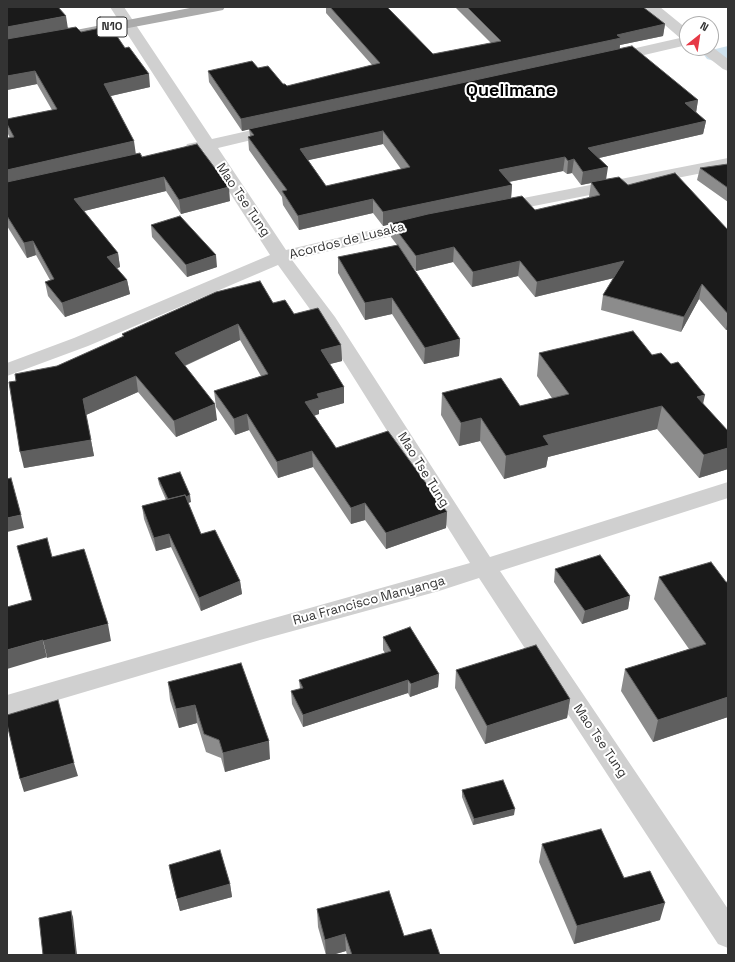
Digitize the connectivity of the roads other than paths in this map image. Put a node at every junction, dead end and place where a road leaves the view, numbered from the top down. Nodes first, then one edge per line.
1 (218, 7) edge
2 (651, 7) edge
3 (123, 15) edge
4 (679, 30) edge
5 (68, 35) edge
6 (679, 43) edge
7 (715, 56) edge
8 (594, 61) edge
9 (728, 66) edge
10 (292, 127) edge
11 (207, 145) junction
12 (177, 152) edge
13 (728, 163) edge
14 (482, 211) edge
15 (435, 220) edge
16 (281, 257) junction
17 (7, 370) edge
18 (728, 490) edge
19 (485, 568) junction
20 (7, 705) edge
21 (728, 934) edge

1 - 3 main road, N10
2 - 4 street
3 - 5 main road, N10
3 - 11 street, Mao Tse Tung
6 - 8 street
7 - 9 street
10 - 11 street
11 - 12 street
11 - 16 street, Mao Tse Tung
13 - 14 street
15 - 16 street, Acordos de Lusaka
16 - 17 street, Acordos de Lusaka
16 - 19 street, Mao Tse Tung
18 - 19 street, Rua Francisco Manyanga
19 - 20 street, Rua Francisco Manyanga
19 - 21 street, Mao Tse Tung

